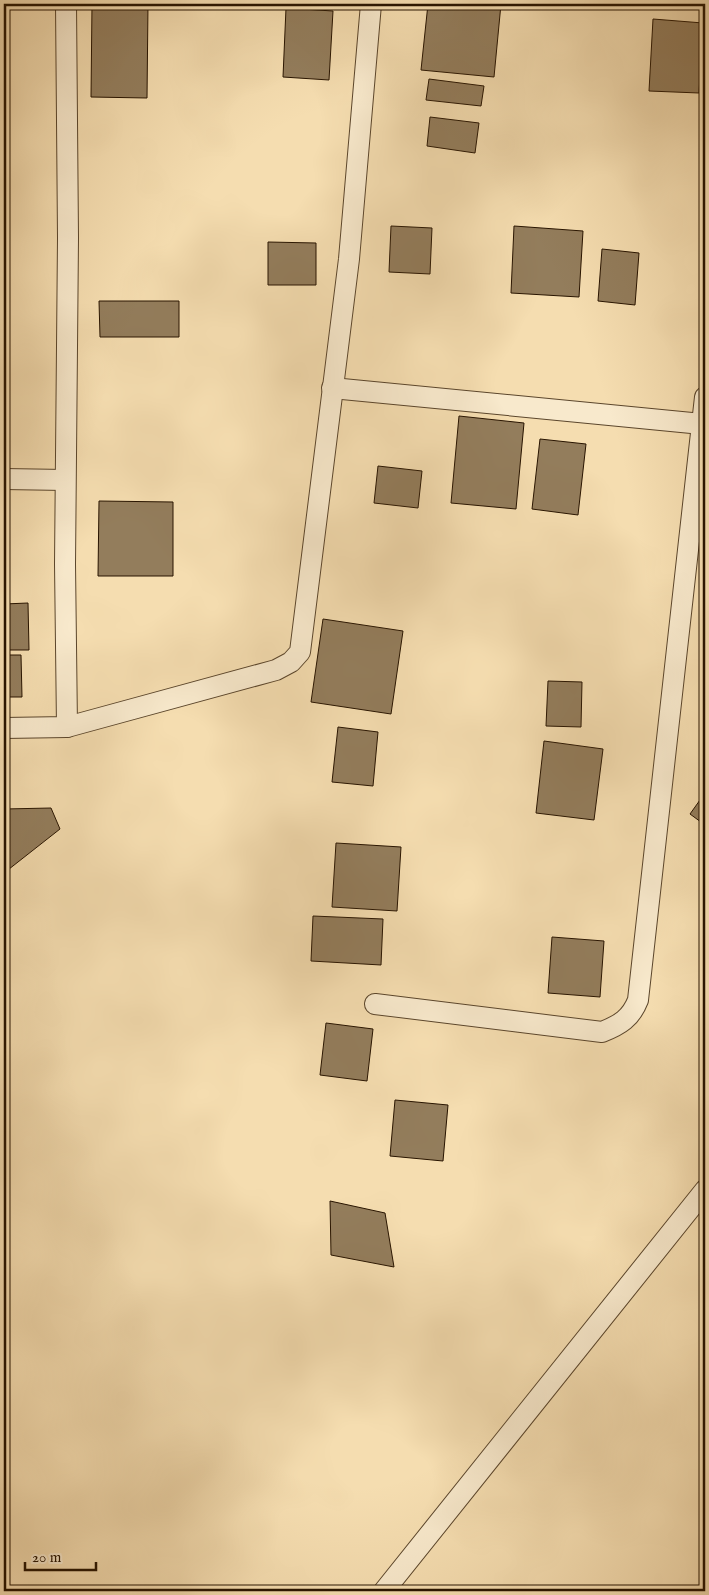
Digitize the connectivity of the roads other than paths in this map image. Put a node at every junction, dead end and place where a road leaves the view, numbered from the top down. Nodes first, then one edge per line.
1 (66, 4) edge
2 (371, 4) edge
3 (332, 388) junction
4 (705, 397) edge
5 (702, 424) junction
6 (4, 478) edge
7 (65, 480) junction
8 (67, 727) junction
9 (4, 728) edge
10 (374, 1004) dead end
11 (705, 1190) edge
12 (384, 1591) edge

1 - 7 street
2 - 3 street
3 - 5 street
3 - 8 street
4 - 5 street
5 - 10 street
6 - 7 street
7 - 8 street
8 - 9 street
11 - 12 street

